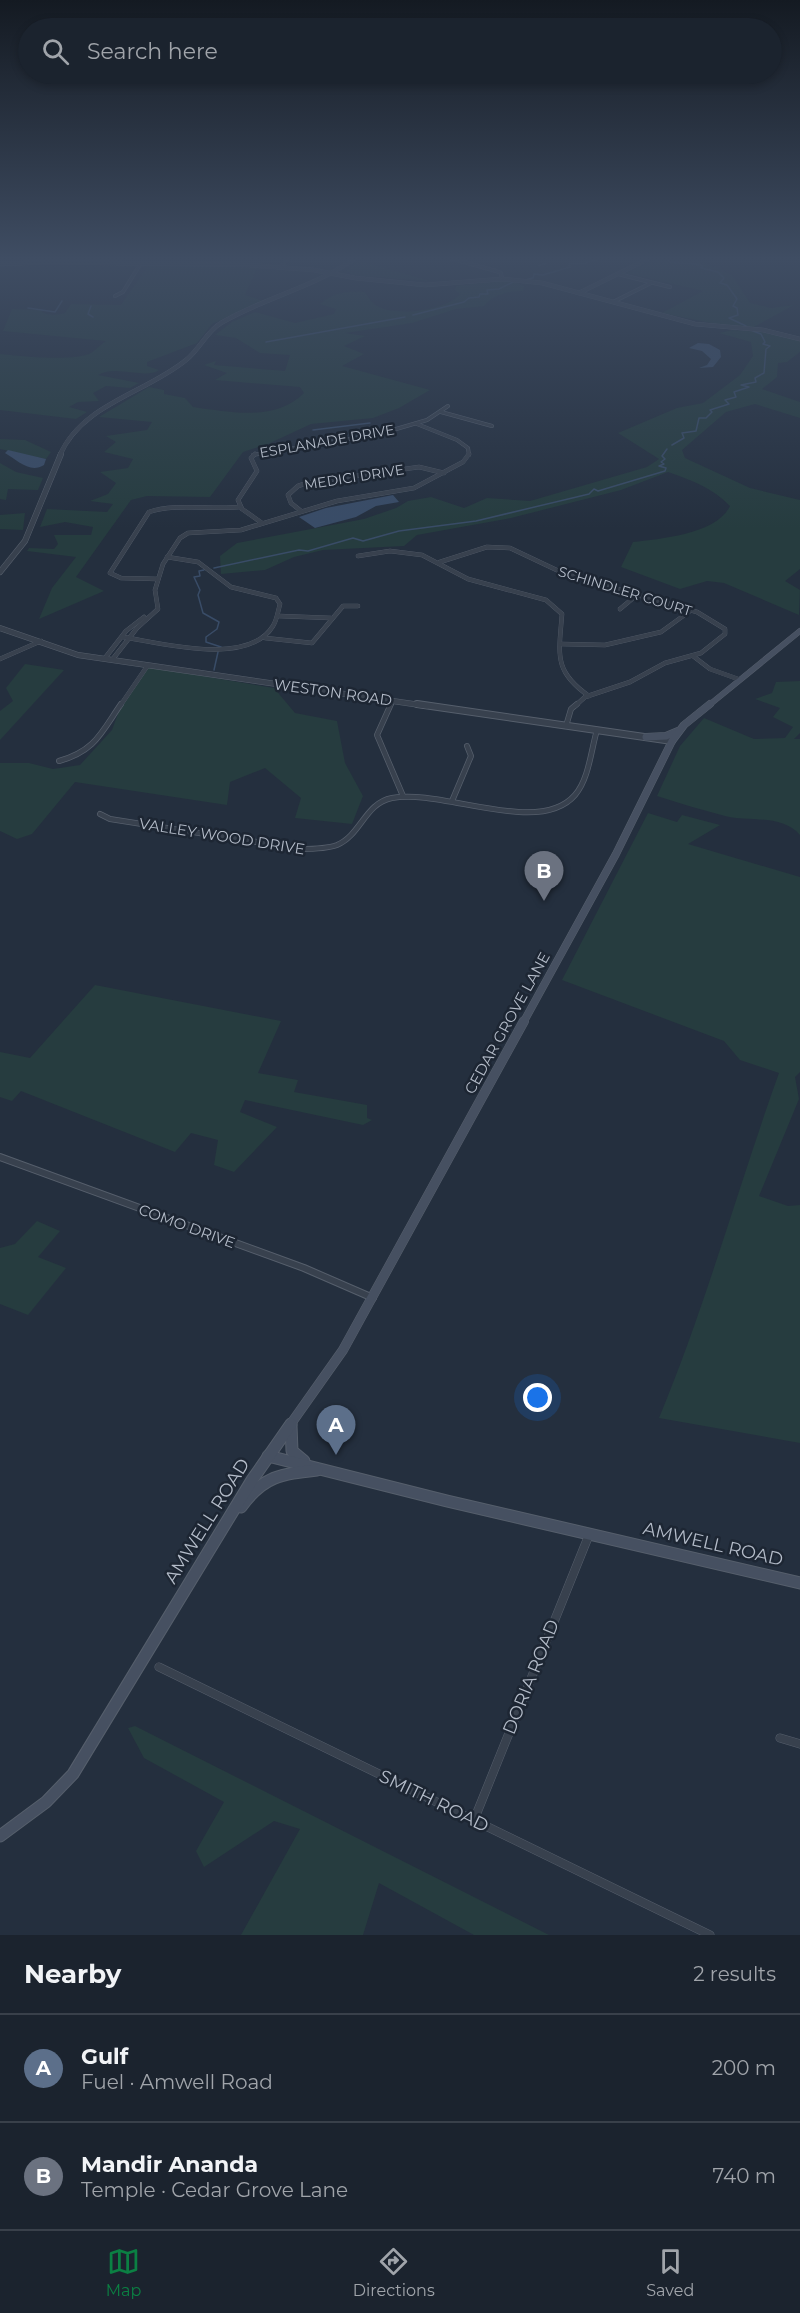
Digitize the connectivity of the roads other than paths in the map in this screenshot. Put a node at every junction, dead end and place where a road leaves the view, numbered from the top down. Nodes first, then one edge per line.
1 (198, 347) edge
2 (448, 406) dead end
3 (441, 412) junction
4 (417, 423) junction
5 (492, 426) dead end
6 (444, 472) junction
7 (240, 507) junction
8 (301, 511) junction
9 (262, 523) junction
10 (358, 556) dead end
11 (167, 557) junction
12 (440, 562) junction
13 (0, 572) edge
14 (158, 579) junction
15 (638, 594) junction
16 (358, 606) dead end
17 (158, 609) junction
18 (620, 609) dead end
19 (690, 611) junction
20 (279, 616) junction
21 (331, 618) junction
22 (0, 627) edge
23 (800, 631) edge
24 (123, 637) junction
25 (130, 638) junction
26 (265, 638) junction
27 (41, 641) junction
28 (308, 644) joint
29 (561, 644) junction
30 (693, 656) junction
31 (0, 659) edge
32 (109, 659) junction
33 (148, 665) junction
34 (738, 679) junction
35 (589, 696) junction
36 (392, 701) junction
37 (566, 726) junction
38 (597, 730) junction
39 (680, 730) junction
40 (646, 737) junction
41 (672, 741) junction
42 (467, 746) dead end
43 (59, 761) dead end
44 (403, 796) junction
45 (452, 801) junction
46 (100, 814) dead end
47 (0, 1157) edge
48 (373, 1298) junction
49 (291, 1425) junction
50 (268, 1456) junction
51 (323, 1470) junction
52 (344, 1475) junction
53 (590, 1534) junction
54 (217, 1539) junction
55 (800, 1583) edge
56 (159, 1667) dead end
57 (780, 1738) dead end
58 (800, 1744) edge
59 (474, 1820) junction
60 (0, 1836) edge
61 (710, 1935) edge

1 - 13 street
2 - 3 street, ESPLANADE DRIVE
3 - 4 street, ESPLANADE DRIVE
3 - 5 street
4 - 6 street
4 - 7 street, ESPLANADE DRIVE
6 - 8 street
6 - 8 street, MEDICI DRIVE
7 - 9 street
7 - 14 street
8 - 9 street
9 - 11 street
10 - 12 street
11 - 14 street
11 - 20 street
12 - 15 street, SCHINDLER COURT
12 - 29 street
14 - 17 street
15 - 18 street
15 - 19 street, SCHINDLER COURT
16 - 21 street
17 - 24 street
17 - 25 street
19 - 29 street
19 - 30 street, SCHINDLER COURT
20 - 21 street
20 - 26 street
21 - 28 street
22 - 27 street, WESTON ROAD
23 - 34 main road, CEDAR GROVE LANE
24 - 25 street
24 - 32 street
25 - 26 street
25 - 32 street
26 - 28 street
27 - 31 street
27 - 32 street, WESTON ROAD
29 - 35 street
30 - 34 street
30 - 35 street, SCHINDLER COURT
32 - 33 street, WESTON ROAD
33 - 36 street, WESTON ROAD
33 - 43 street
34 - 39 main road, CEDAR GROVE LANE
35 - 37 street, SCHINDLER COURT
36 - 37 street, WESTON ROAD
36 - 44 street
37 - 38 street, WESTON ROAD
38 - 40 street, WESTON ROAD
38 - 45 street, VALLEY WOOD DRIVE
39 - 40 main road
39 - 41 main road, CEDAR GROVE LANE
40 - 41 street, WESTON ROAD
41 - 48 main road, CEDAR GROVE LANE
42 - 45 street
44 - 45 street, VALLEY WOOD DRIVE
44 - 46 street, VALLEY WOOD DRIVE
47 - 48 street, COMO DRIVE
48 - 49 main road, CEDAR GROVE LANE
49 - 50 main road, CEDAR GROVE LANE
49 - 52 main road
50 - 51 main road, AMWELL ROAD
50 - 54 main road, AMWELL ROAD
51 - 52 main road, AMWELL ROAD
51 - 54 main road
52 - 53 main road, AMWELL ROAD
53 - 55 main road, AMWELL ROAD
53 - 59 street, DORIA ROAD
54 - 60 main road, AMWELL ROAD
56 - 59 street, SMITH ROAD
57 - 58 street
59 - 61 street, SMITH ROAD

